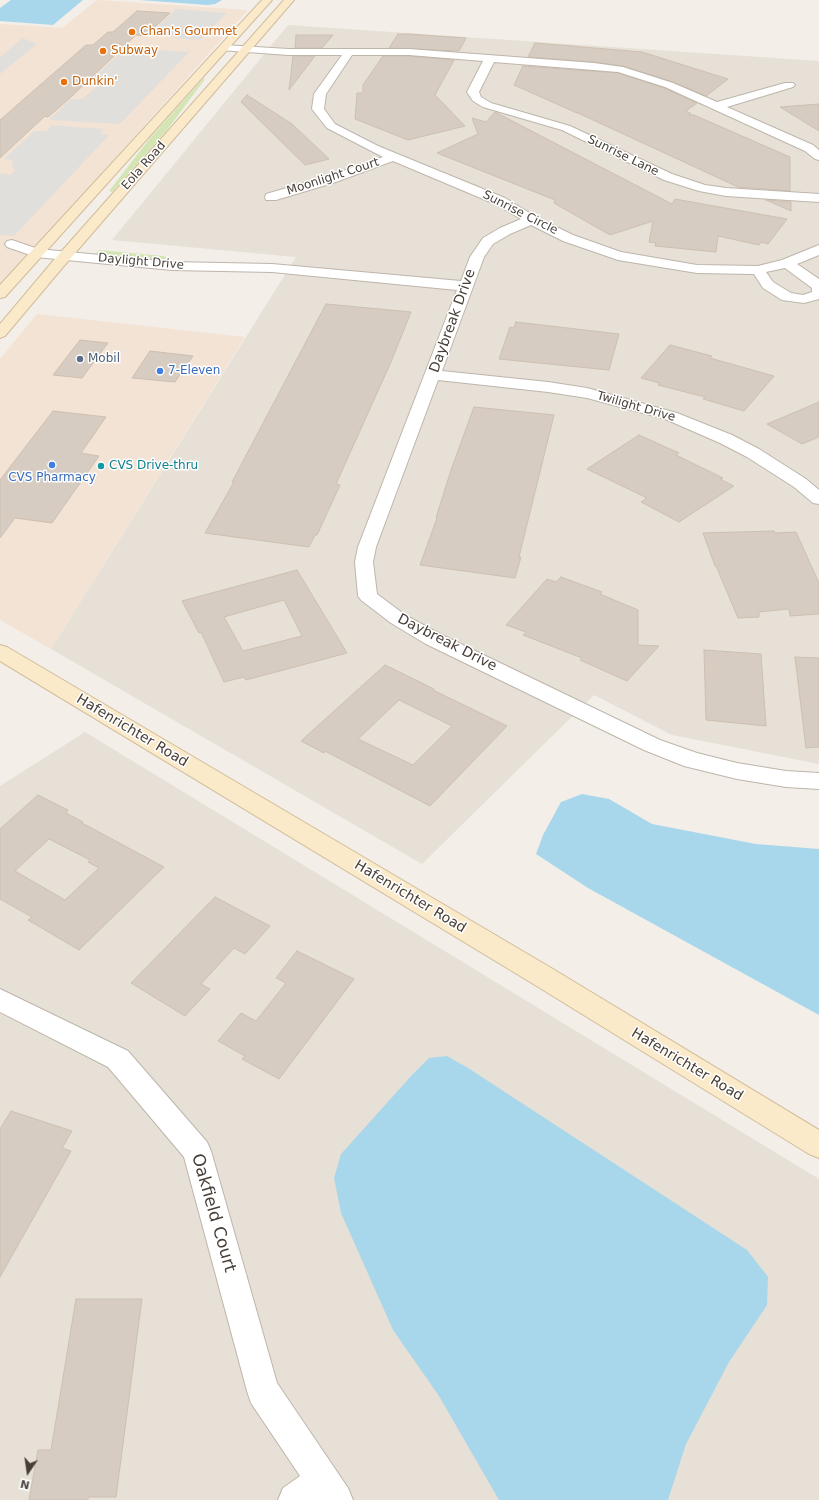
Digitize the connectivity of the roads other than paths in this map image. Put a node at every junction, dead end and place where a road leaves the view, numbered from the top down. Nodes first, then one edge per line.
1 (267, 0) edge
2 (290, 0) edge
3 (224, 48) junction
4 (246, 50) junction
5 (347, 52) junction
6 (490, 58) junction
7 (789, 85) dead end
8 (717, 106) junction
9 (819, 156) edge
10 (394, 157) junction
11 (271, 197) dead end
12 (819, 198) edge
13 (531, 220) junction
14 (49, 240) junction
15 (6, 243) edge
16 (85, 243) junction
17 (819, 249) edge
18 (36, 253) junction
19 (183, 253) dead end
20 (66, 256) junction
21 (788, 263) junction
22 (272, 268) junction
23 (758, 270) junction
24 (466, 286) junction
25 (0, 294) edge
26 (0, 333) edge
27 (433, 375) junction
28 (819, 499) edge
29 (0, 652) edge
30 (819, 781) edge
31 (0, 1000) edge
32 (819, 1145) edge
33 (330, 1491) edge
34 (295, 1500) edge

1 - 3 street, Eola Road
2 - 4 street, Eola Road
3 - 4 street
3 - 14 street, Eola Road
4 - 5 street
4 - 16 street, Eola Road
5 - 6 street
5 - 10 street, Sunrise Circle
6 - 8 street
6 - 12 street, Sunrise Lane
7 - 8 street
8 - 9 street
10 - 11 street, Moonlight Court
10 - 13 street, Sunrise Circle
13 - 23 street, Sunrise Circle
13 - 24 street, Daybreak Drive
14 - 15 street, Daylight Drive
14 - 16 street, Daylight Drive
14 - 18 street, Eola Road
15 - 18 street, Daylight Drive
16 - 20 street, Eola Road
17 - 21 street, Sunrise Circle
18 - 20 street, Daylight Drive
18 - 25 street, Eola Road
19 - 22 street, Daylight Drive
20 - 22 street, Daylight Drive
20 - 26 street, Eola Road
21 - 23 street, Sunrise Circle
21 - 23 street
22 - 24 street, Daylight Drive
24 - 27 street, Daybreak Drive
27 - 28 street, Twilight Drive
27 - 30 street, Daybreak Drive
29 - 32 street, Hafenrichter Road
31 - 33 street, Oakfield Court
33 - 34 street

